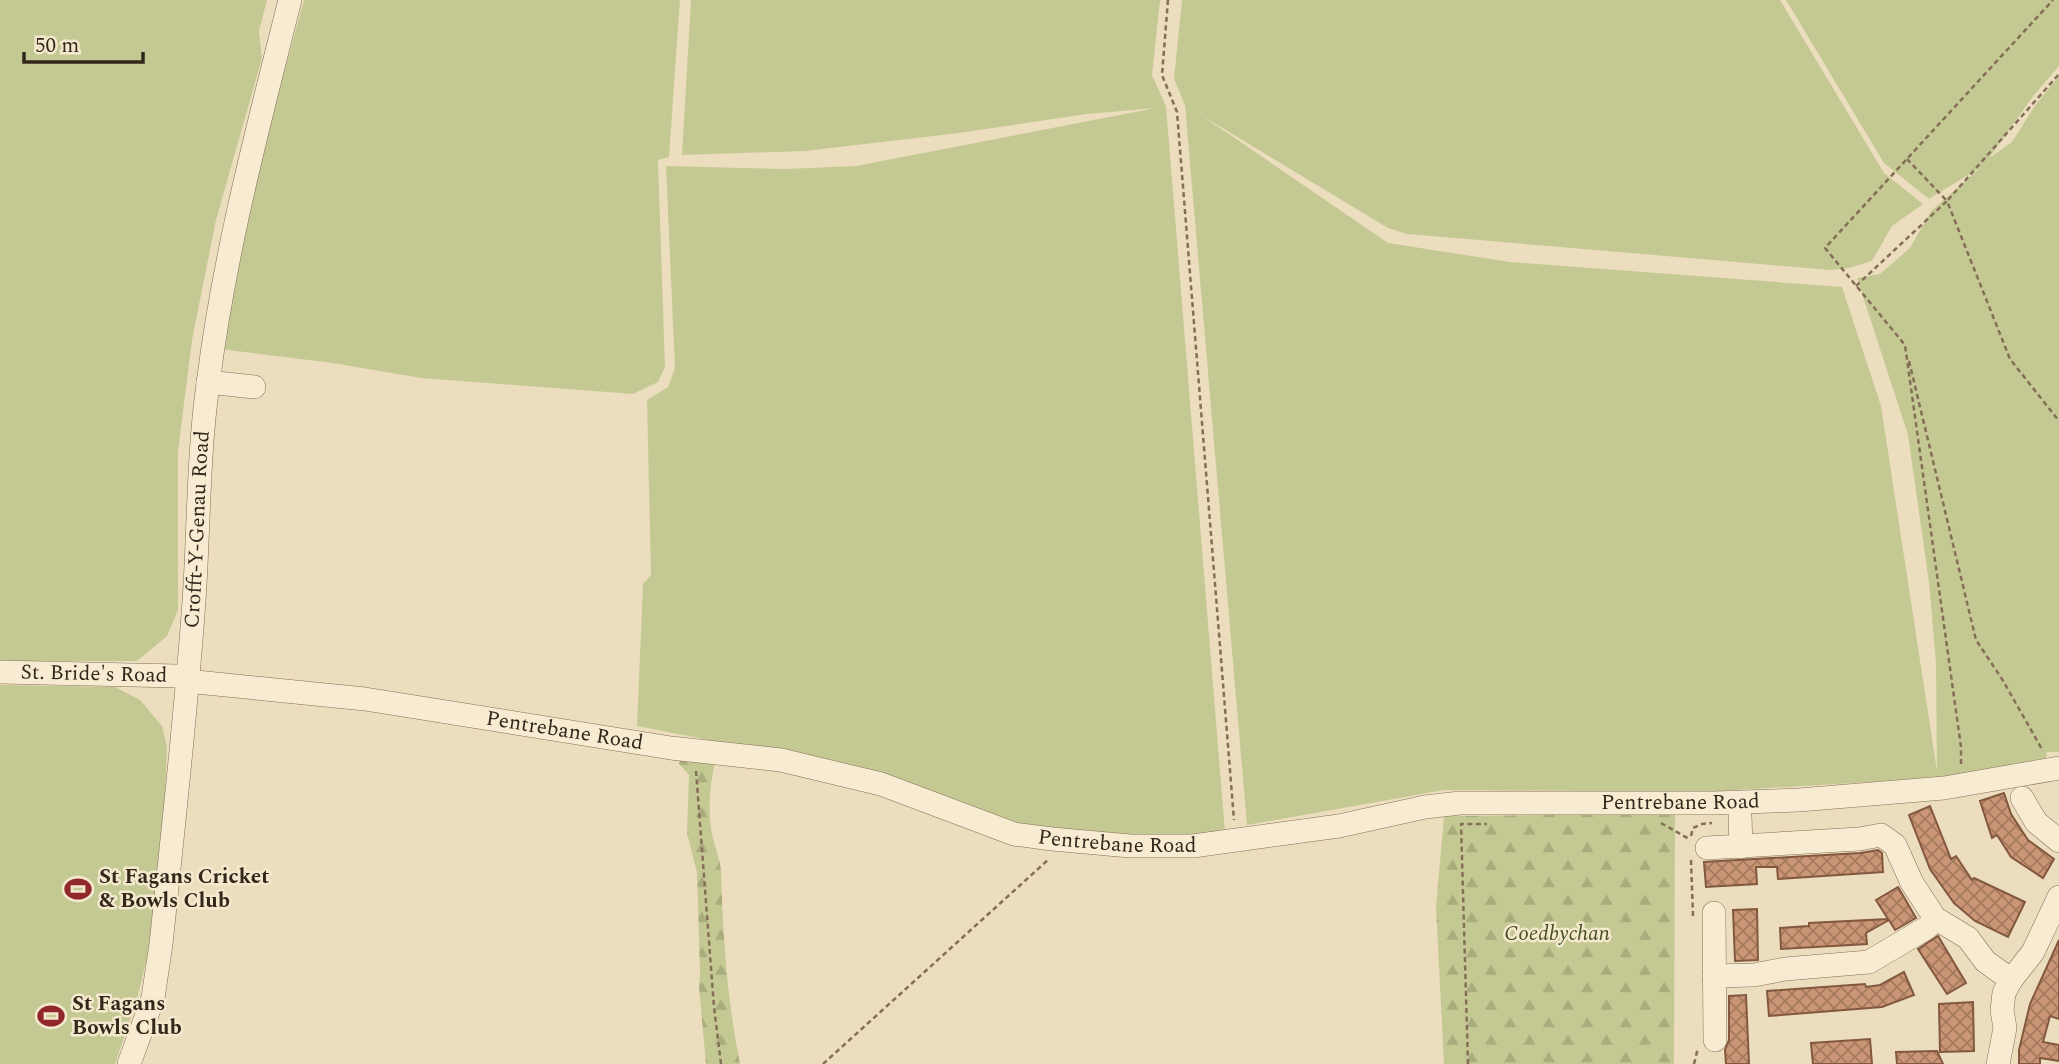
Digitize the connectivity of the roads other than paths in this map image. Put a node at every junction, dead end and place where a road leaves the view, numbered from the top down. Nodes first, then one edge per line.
1 (290, 0) edge
2 (208, 382) junction
3 (254, 387) dead end
4 (0, 672) edge
5 (187, 679) junction
6 (2059, 768) edge
7 (2022, 798) dead end
8 (1740, 817) dead end
9 (2059, 841) edge
10 (1741, 847) junction
11 (1707, 849) road end
12 (2059, 897) edge
13 (1714, 913) dead end
14 (1935, 918) junction
15 (1714, 966) junction
16 (2011, 979) junction
17 (1715, 1040) dead end
18 (129, 1064) edge
19 (1998, 1064) edge

1 - 2 street, Crofft-Y-Genau Road
2 - 3 street
2 - 5 street, Crofft-Y-Genau Road
4 - 5 street, St. Bride's Road
5 - 6 street, Pentrebane Road
5 - 18 street, Crofft-Y-Genau Road
7 - 9 street
8 - 10 street
10 - 11 street
10 - 14 street
12 - 16 street
13 - 15 street
14 - 15 street
14 - 16 street
15 - 17 street
16 - 19 street

